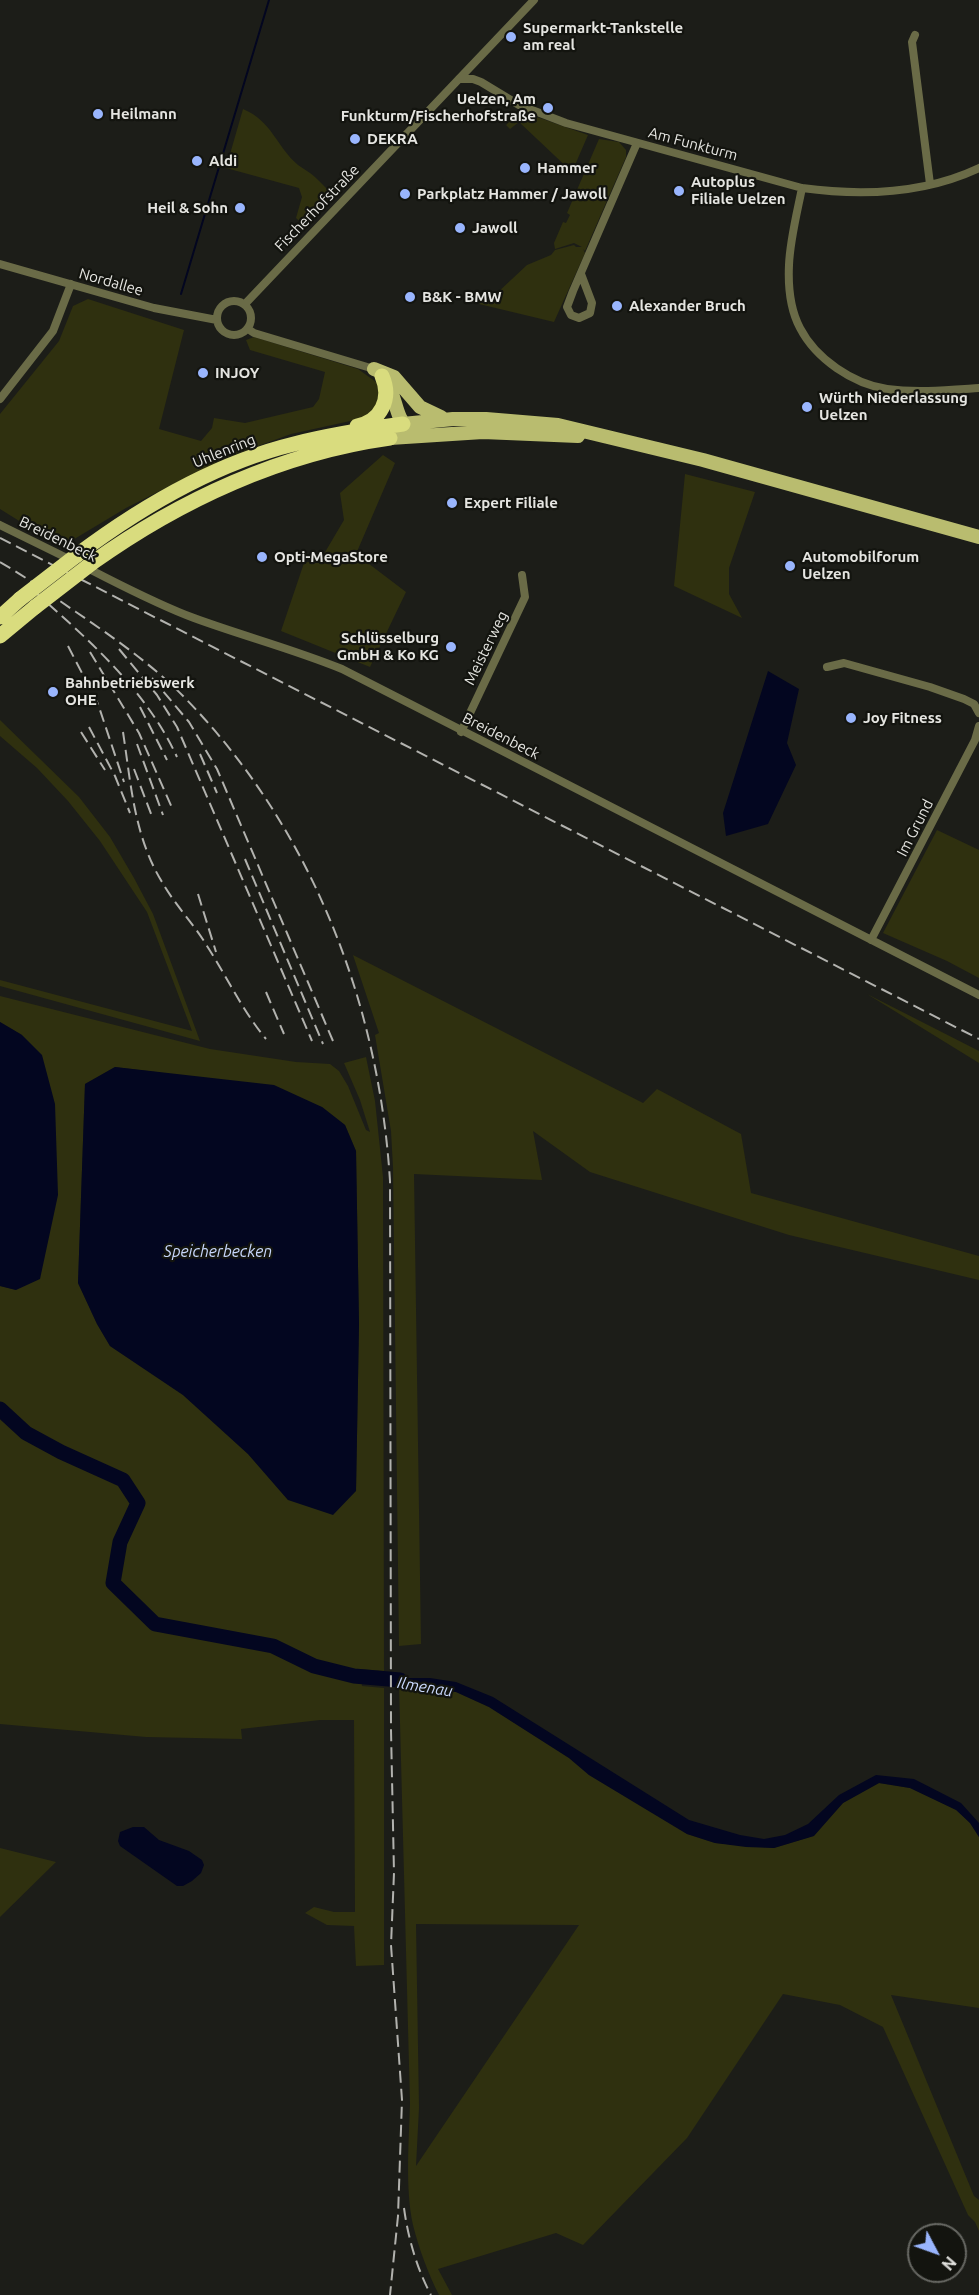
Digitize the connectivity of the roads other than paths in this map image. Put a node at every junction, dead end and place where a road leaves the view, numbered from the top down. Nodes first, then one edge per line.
1 (534, 0) edge
2 (915, 35) dead end
3 (459, 79) junction
4 (638, 143) junction
5 (979, 168) edge
6 (930, 184) junction
7 (802, 188) junction
8 (0, 264) edge
9 (581, 274) junction
10 (71, 284) junction
11 (245, 304) junction
12 (217, 320) junction
13 (248, 329) junction
14 (378, 373) junction
15 (979, 388) edge
16 (404, 389) junction
17 (0, 399) edge
18 (453, 419) junction
19 (403, 424) junction
20 (420, 435) junction
21 (592, 435) junction
22 (390, 438) junction
23 (294, 444) junction
24 (0, 525) edge
25 (979, 537) edge
26 (522, 575) dead end
27 (0, 617) edge
28 (0, 636) edge
29 (827, 667) dead end
30 (979, 713) edge
31 (979, 726) edge
32 (461, 732) junction
33 (871, 940) junction
34 (979, 995) edge

1 - 3 street, Fischerhofstraße
2 - 6 street
3 - 4 street, Am Funkturm
3 - 11 street, Fischerhofstraße
4 - 7 street, Am Funkturm
4 - 9 street
5 - 6 street, Am Funkturm
6 - 7 street, Am Funkturm
7 - 15 street
8 - 10 street, Nordallee
9 - 9 street
10 - 12 street, Nordallee
10 - 17 street
11 - 12 street
11 - 13 street
12 - 13 street
13 - 14 street
14 - 16 main road
14 - 19 main road
14 - 23 highway
16 - 18 main road
16 - 19 main road
18 - 19 main road
18 - 21 main road
19 - 20 main road
19 - 22 main road
19 - 23 highway, Uhlenring
20 - 21 main road
20 - 22 main road
21 - 25 main road
22 - 28 highway, bridge
23 - 27 highway, Uhlenring, bridge
24 - 32 street, Breidenbeck
26 - 32 street, Meisterweg
29 - 30 street
31 - 33 street, Im Grund
32 - 33 street, Breidenbeck
33 - 34 street, Breidenbeck

